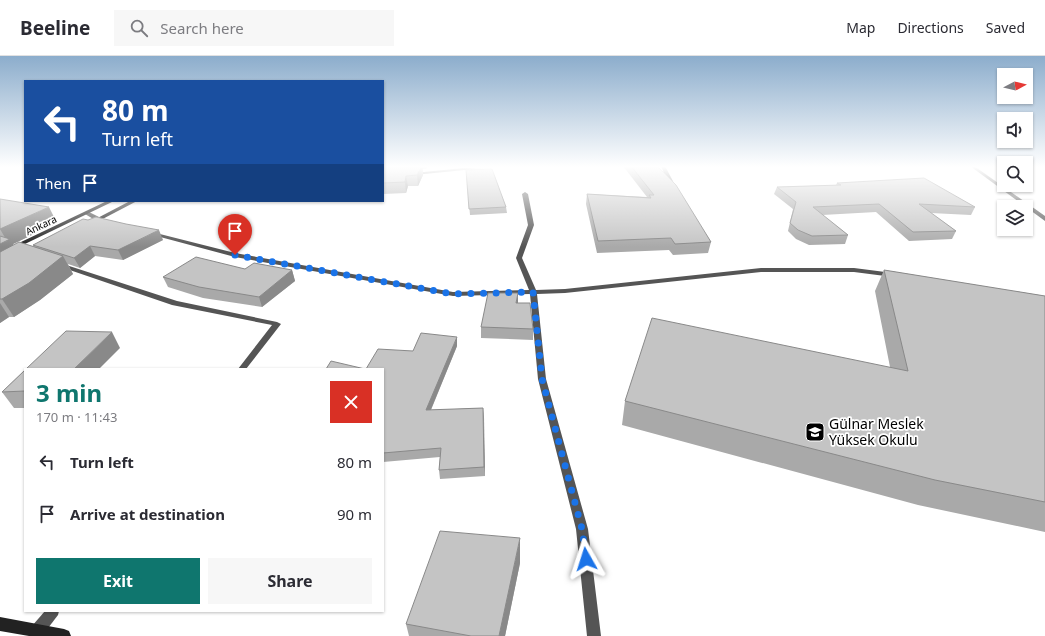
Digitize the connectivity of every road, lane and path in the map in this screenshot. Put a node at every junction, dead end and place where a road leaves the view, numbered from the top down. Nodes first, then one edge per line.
1 (1009, 193) edge
2 (526, 194) dead end
3 (109, 202) edge
4 (132, 202) edge
5 (87, 212) junction
6 (1045, 219) edge
7 (97, 220) junction
8 (112, 223) edge
9 (84, 227) edge
10 (143, 231) edge
11 (0, 246) edge
12 (12, 248) junction
13 (24, 253) edge
14 (0, 254) edge
15 (52, 262) edge
16 (900, 276) edge
17 (533, 292) junction
18 (243, 368) edge
19 (52, 612) edge
20 (0, 624) edge
21 (37, 631) junction
22 (64, 636) edge
23 (594, 636) edge

1 - 6 street
2 - 17 street
3 - 5 main road, Ankara
4 - 7 main road
5 - 7 street
5 - 12 main road, Ankara
7 - 8 street
7 - 9 main road
10 - 17 street
11 - 12 street
12 - 13 street
12 - 14 main road, Ankara
15 - 18 street
16 - 17 street
17 - 23 street
19 - 21 street
20 - 21 main road
21 - 22 main road

